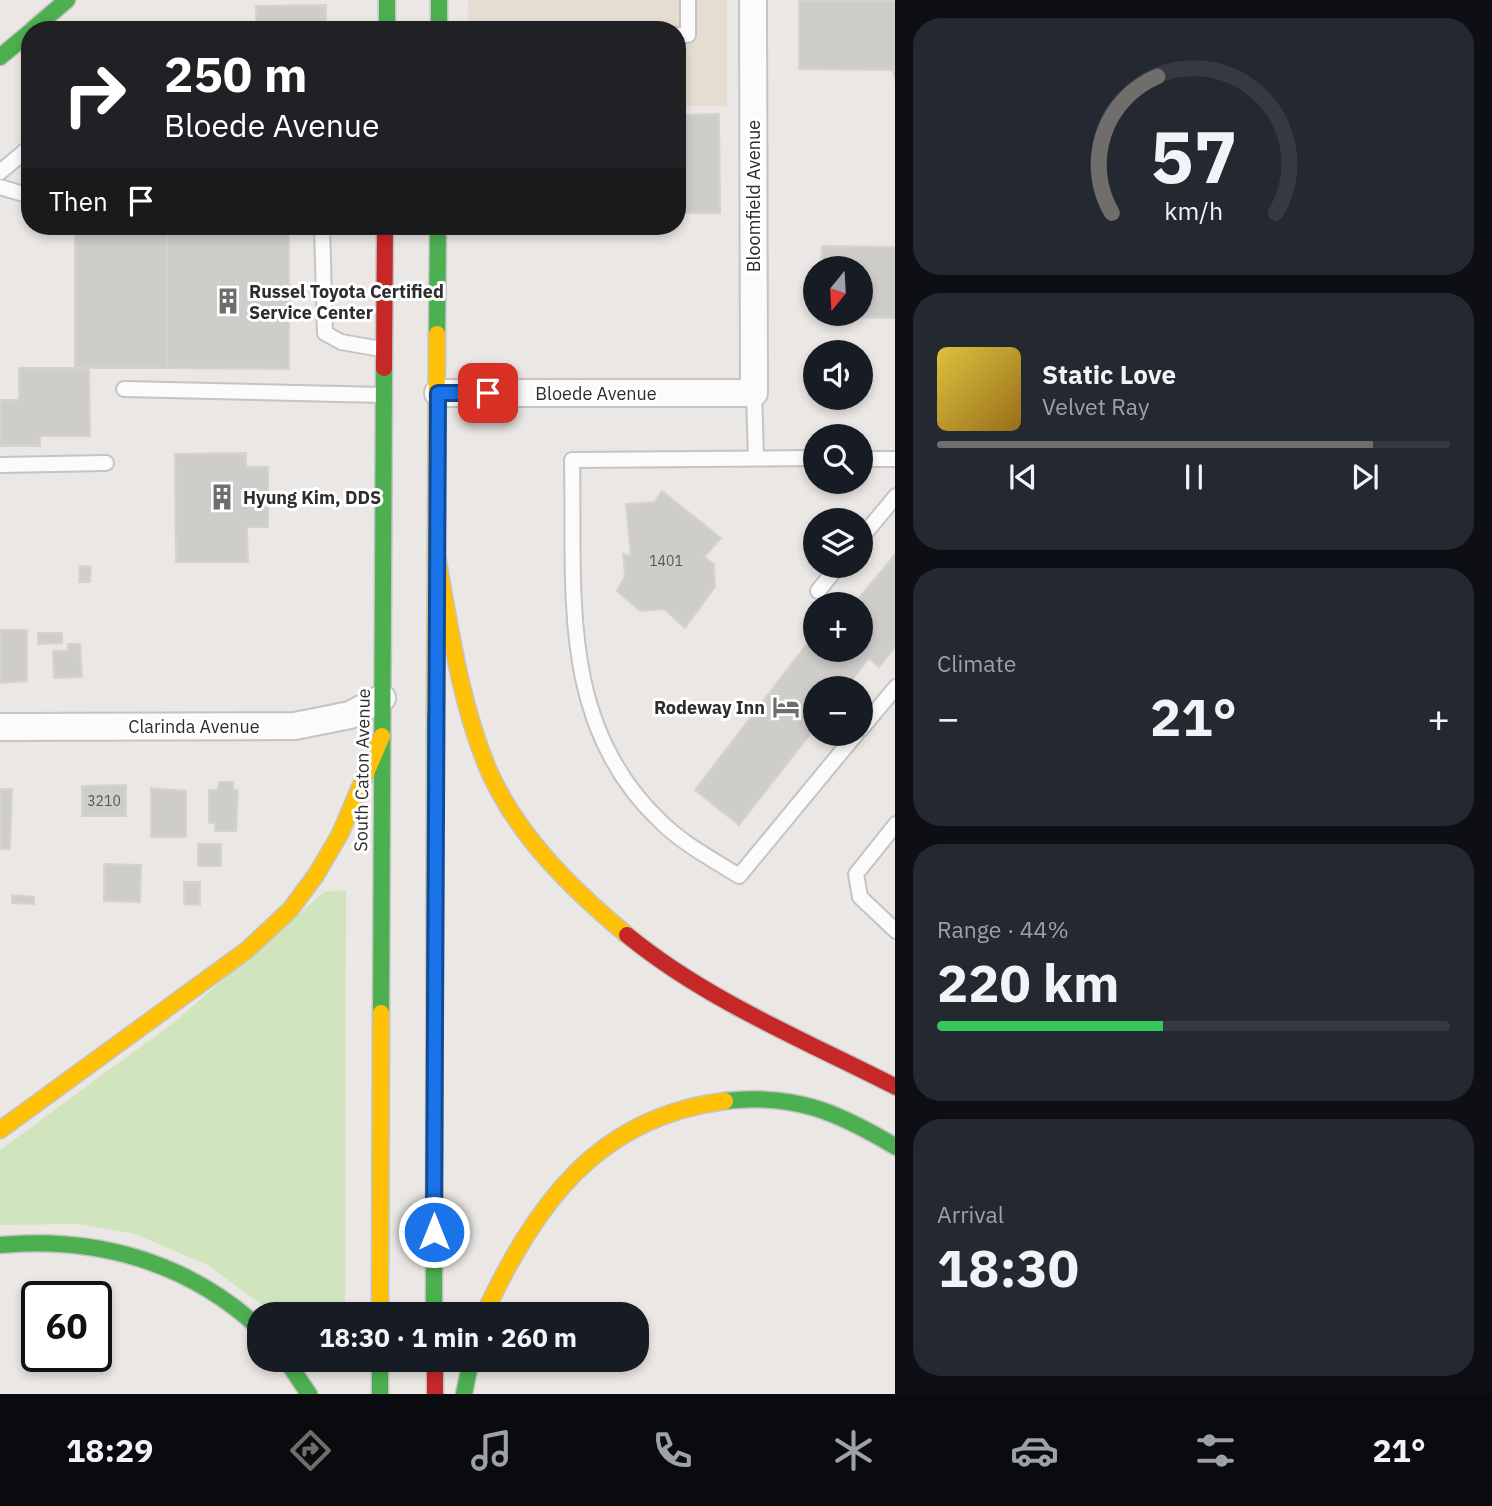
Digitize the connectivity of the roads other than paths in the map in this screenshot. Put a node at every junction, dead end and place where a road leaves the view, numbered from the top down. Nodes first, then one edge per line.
1 (67, 0) edge
2 (387, 0) edge
3 (439, 0) edge
4 (688, 0) edge
5 (753, 0) edge
6 (43, 21) edge
7 (387, 21) edge
8 (439, 21) edge
9 (686, 35) edge
10 (21, 39) edge
11 (0, 57) edge
12 (21, 155) edge
13 (0, 173) edge
14 (0, 187) edge
15 (21, 193) edge
16 (322, 235) edge
17 (386, 235) edge
18 (438, 235) edge
19 (385, 350) junction
20 (124, 389) dead end
21 (438, 393) junction
22 (754, 393) junction
23 (384, 396) junction
24 (756, 457) junction
25 (803, 458) edge
26 (873, 459) edge
27 (895, 459) edge
28 (106, 463) dead end
29 (0, 466) edge
30 (895, 496) edge
31 (873, 523) edge
32 (437, 557) junction
33 (828, 578) edge
34 (818, 591) dead end
35 (895, 687) edge
36 (382, 698) junction
37 (873, 714) edge
38 (0, 727) edge
39 (382, 737) junction
40 (846, 746) edge
41 (895, 824) edge
42 (895, 931) edge
43 (895, 1087) edge
44 (0, 1130) edge
45 (895, 1147) edge
46 (0, 1245) edge
47 (380, 1302) edge
48 (435, 1302) edge
49 (490, 1302) edge
50 (247, 1318) edge
51 (294, 1372) edge
52 (380, 1372) edge
53 (435, 1372) edge
54 (469, 1372) edge
55 (309, 1394) edge
56 (380, 1394) edge
57 (435, 1394) edge
58 (464, 1394) edge

1 - 6 main road
2 - 7 main road
3 - 8 main road
4 - 9 lane
5 - 22 street, Bloomfield Avenue
10 - 11 main road
12 - 13 lane
14 - 15 lane
16 - 19 lane
17 - 19 main road, South Caton Avenue
18 - 21 main road
19 - 23 main road, South Caton Avenue
20 - 23 lane
21 - 22 street, Bloede Avenue
21 - 32 main road
22 - 24 lane
23 - 36 main road, South Caton Avenue
24 - 25 lane
24 - 40 lane
26 - 27 lane
28 - 29 lane
30 - 31 lane
32 - 43 main road
32 - 48 main road
33 - 34 lane
35 - 37 lane
36 - 38 street, Clarinda Avenue
36 - 39 main road, South Caton Avenue
39 - 44 main road
39 - 47 main road, South Caton Avenue
41 - 42 lane
45 - 49 main road
46 - 50 main road
51 - 55 main road
52 - 56 main road
53 - 57 main road
54 - 58 main road

